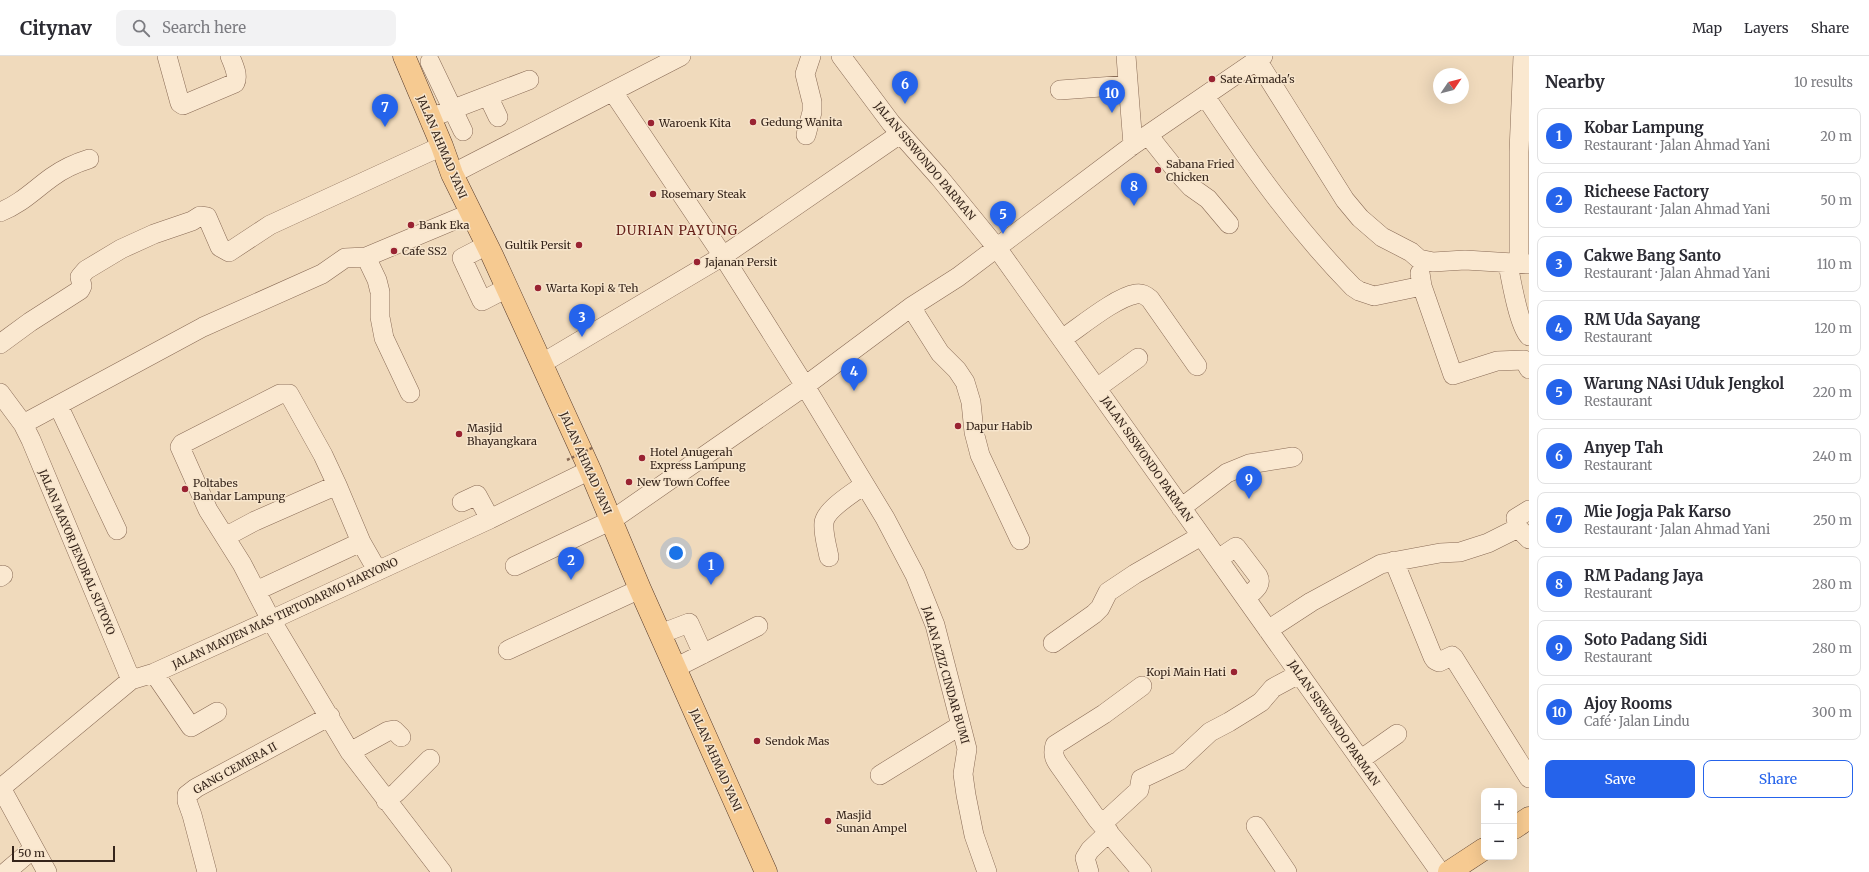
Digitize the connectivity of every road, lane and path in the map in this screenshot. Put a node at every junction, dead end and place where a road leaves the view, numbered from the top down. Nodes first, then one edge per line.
1 (167, 56) edge
2 (230, 56) edge
3 (404, 56) edge
4 (681, 56) edge
5 (811, 56) edge
6 (841, 56) edge
7 (1126, 56) edge
8 (1523, 56) edge
9 (1260, 58) edge
10 (430, 62) dead end
11 (529, 80) dead end
12 (1128, 86) junction
13 (1060, 90) dead end
14 (612, 92) junction
15 (488, 96) junction
16 (1205, 96) junction
17 (453, 110) junction
18 (498, 117) dead end
19 (430, 118) junction
20 (463, 131) dead end
21 (900, 134) junction
22 (806, 135) dead end
23 (1148, 135) junction
24 (1133, 145) junction
25 (442, 146) junction
26 (89, 159) dead end
27 (452, 174) junction
28 (0, 212) edge
29 (471, 213) junction
30 (1229, 224) dead end
31 (997, 248) junction
32 (723, 256) junction
33 (366, 257) junction
34 (1419, 259) junction
35 (1519, 264) edge
36 (1422, 286) junction
37 (911, 307) junction
38 (1529, 336) edge
39 (1062, 339) junction
40 (0, 343) edge
41 (1138, 358) dead end
42 (541, 364) junction
43 (1197, 366) dead end
44 (1529, 369) edge
45 (805, 386) junction
46 (1097, 388) junction
47 (0, 393) edge
48 (410, 393) dead end
49 (58, 404) junction
50 (23, 424) junction
51 (594, 447) dead end
52 (1292, 456) dead end
53 (567, 460) dead end
54 (590, 470) junction
55 (338, 485) junction
56 (864, 485) junction
57 (462, 502) dead end
58 (1181, 508) junction
59 (1529, 510) edge
60 (490, 519) junction
61 (612, 520) junction
62 (117, 530) dead end
63 (1523, 533) edge
64 (1201, 536) junction
65 (225, 537) junction
66 (1020, 540) dead end
67 (361, 542) junction
68 (829, 557) dead end
69 (1394, 561) junction
70 (515, 566) dead end
71 (377, 570) junction
72 (640, 589) junction
73 (256, 591) junction
74 (271, 620) junction
75 (758, 626) dead end
76 (1268, 630) junction
77 (660, 634) junction
78 (1053, 643) dead end
79 (508, 650) dead end
80 (703, 654) junction
81 (675, 668) junction
82 (154, 673) junction
83 (1299, 674) junction
84 (131, 680) junction
85 (1142, 686) dead end
86 (217, 712) dead end
87 (330, 716) junction
88 (961, 725) junction
89 (1397, 734) dead end
90 (401, 737) dead end
91 (350, 752) junction
92 (430, 758) dead end
93 (1360, 760) junction
94 (880, 775) dead end
95 (1529, 778) edge
96 (0, 787) edge
97 (386, 801) junction
98 (1529, 818) edge
99 (1256, 826) dead end
100 (1517, 826) edge
101 (1106, 828) junction
102 (33, 849) junction
103 (1481, 851) edge
104 (205, 871) edge
105 (6, 872) edge
106 (47, 872) edge
107 (442, 872) edge
108 (766, 872) edge
109 (987, 872) edge
110 (1090, 872) edge
111 (1142, 872) edge
112 (1287, 872) edge
113 (1440, 872) edge
114 (1450, 872) edge

1 - 2 street
3 - 19 main road, JALAN AHMAD YANI
4 - 14 street
5 - 22 street
6 - 21 street, JALAN SISWONDO PARMAN
7 - 12 street
8 - 35 street
9 - 16 street
9 - 34 street
10 - 17 street
11 - 15 street
12 - 13 street
12 - 24 street
14 - 27 street
14 - 32 street, JALAN AZIZ CINDAR BUMI
15 - 17 street
15 - 18 street
16 - 23 street
16 - 36 street
17 - 19 street
17 - 20 street
19 - 25 main road, JALAN AHMAD YANI
21 - 31 street, JALAN SISWONDO PARMAN
21 - 32 street
23 - 24 street
23 - 30 street
24 - 31 street
25 - 27 main road, JALAN AHMAD YANI
25 - 40 street
26 - 28 street
27 - 29 main road, JALAN AHMAD YANI
29 - 33 street
29 - 42 main road, JALAN AHMAD YANI
31 - 37 street
31 - 39 street, JALAN SISWONDO PARMAN
32 - 42 street
32 - 45 street, JALAN AZIZ CINDAR BUMI
33 - 48 street
33 - 49 street
34 - 35 street
34 - 36 street
35 - 38 street
36 - 44 street
37 - 45 street
37 - 66 street
39 - 43 street
39 - 46 street, JALAN SISWONDO PARMAN
41 - 46 street
42 - 54 main road, JALAN AHMAD YANI
45 - 56 street, JALAN AZIZ CINDAR BUMI
45 - 61 street
46 - 58 street, JALAN SISWONDO PARMAN
47 - 50 street, JALAN MAYOR JENDRAL SUTOYO
49 - 50 street
49 - 62 street
50 - 84 street, JALAN MAYOR JENDRAL SUTOYO
51 - 53 path, bridge
52 - 58 street
54 - 60 street, JALAN MAYJEN MAS TIRTODARMO HARYONO
54 - 61 main road, JALAN AHMAD YANI
55 - 65 street
55 - 65 street
55 - 67 street
56 - 68 street
56 - 88 street, JALAN AZIZ CINDAR BUMI
57 - 60 street
58 - 64 street, JALAN SISWONDO PARMAN
59 - 63 street
60 - 71 street, JALAN MAYJEN MAS TIRTODARMO HARYONO
61 - 70 street
61 - 72 main road, JALAN AHMAD YANI
63 - 69 street
64 - 76 street, JALAN SISWONDO PARMAN
64 - 78 street
65 - 73 street
67 - 71 street
67 - 73 street
69 - 76 street
69 - 95 street
71 - 74 street, JALAN MAYJEN MAS TIRTODARMO HARYONO
72 - 77 main road, JALAN AHMAD YANI
72 - 79 street
73 - 74 street
74 - 82 street, JALAN MAYJEN MAS TIRTODARMO HARYONO
74 - 87 street
75 - 80 street
76 - 83 street, JALAN SISWONDO PARMAN
77 - 80 street
77 - 81 main road, JALAN AHMAD YANI
80 - 81 street
81 - 108 main road, JALAN AHMAD YANI
82 - 84 street, JALAN MAYJEN MAS TIRTODARMO HARYONO
82 - 86 street
83 - 93 street, JALAN SISWONDO PARMAN
83 - 101 street
84 - 96 street, JALAN MAYJEN MAS TIRTODARMO HARYONO
85 - 101 street
87 - 91 street
87 - 104 street, GANG CEMERA II
88 - 94 street
88 - 109 street, JALAN AZIZ CINDAR BUMI
89 - 93 street
90 - 91 street
91 - 97 street
92 - 97 street
93 - 113 street, JALAN SISWONDO PARMAN
96 - 102 street
97 - 107 street
98 - 100 main road
99 - 112 street
101 - 110 street
101 - 111 street
102 - 105 street
102 - 106 street
103 - 114 main road

